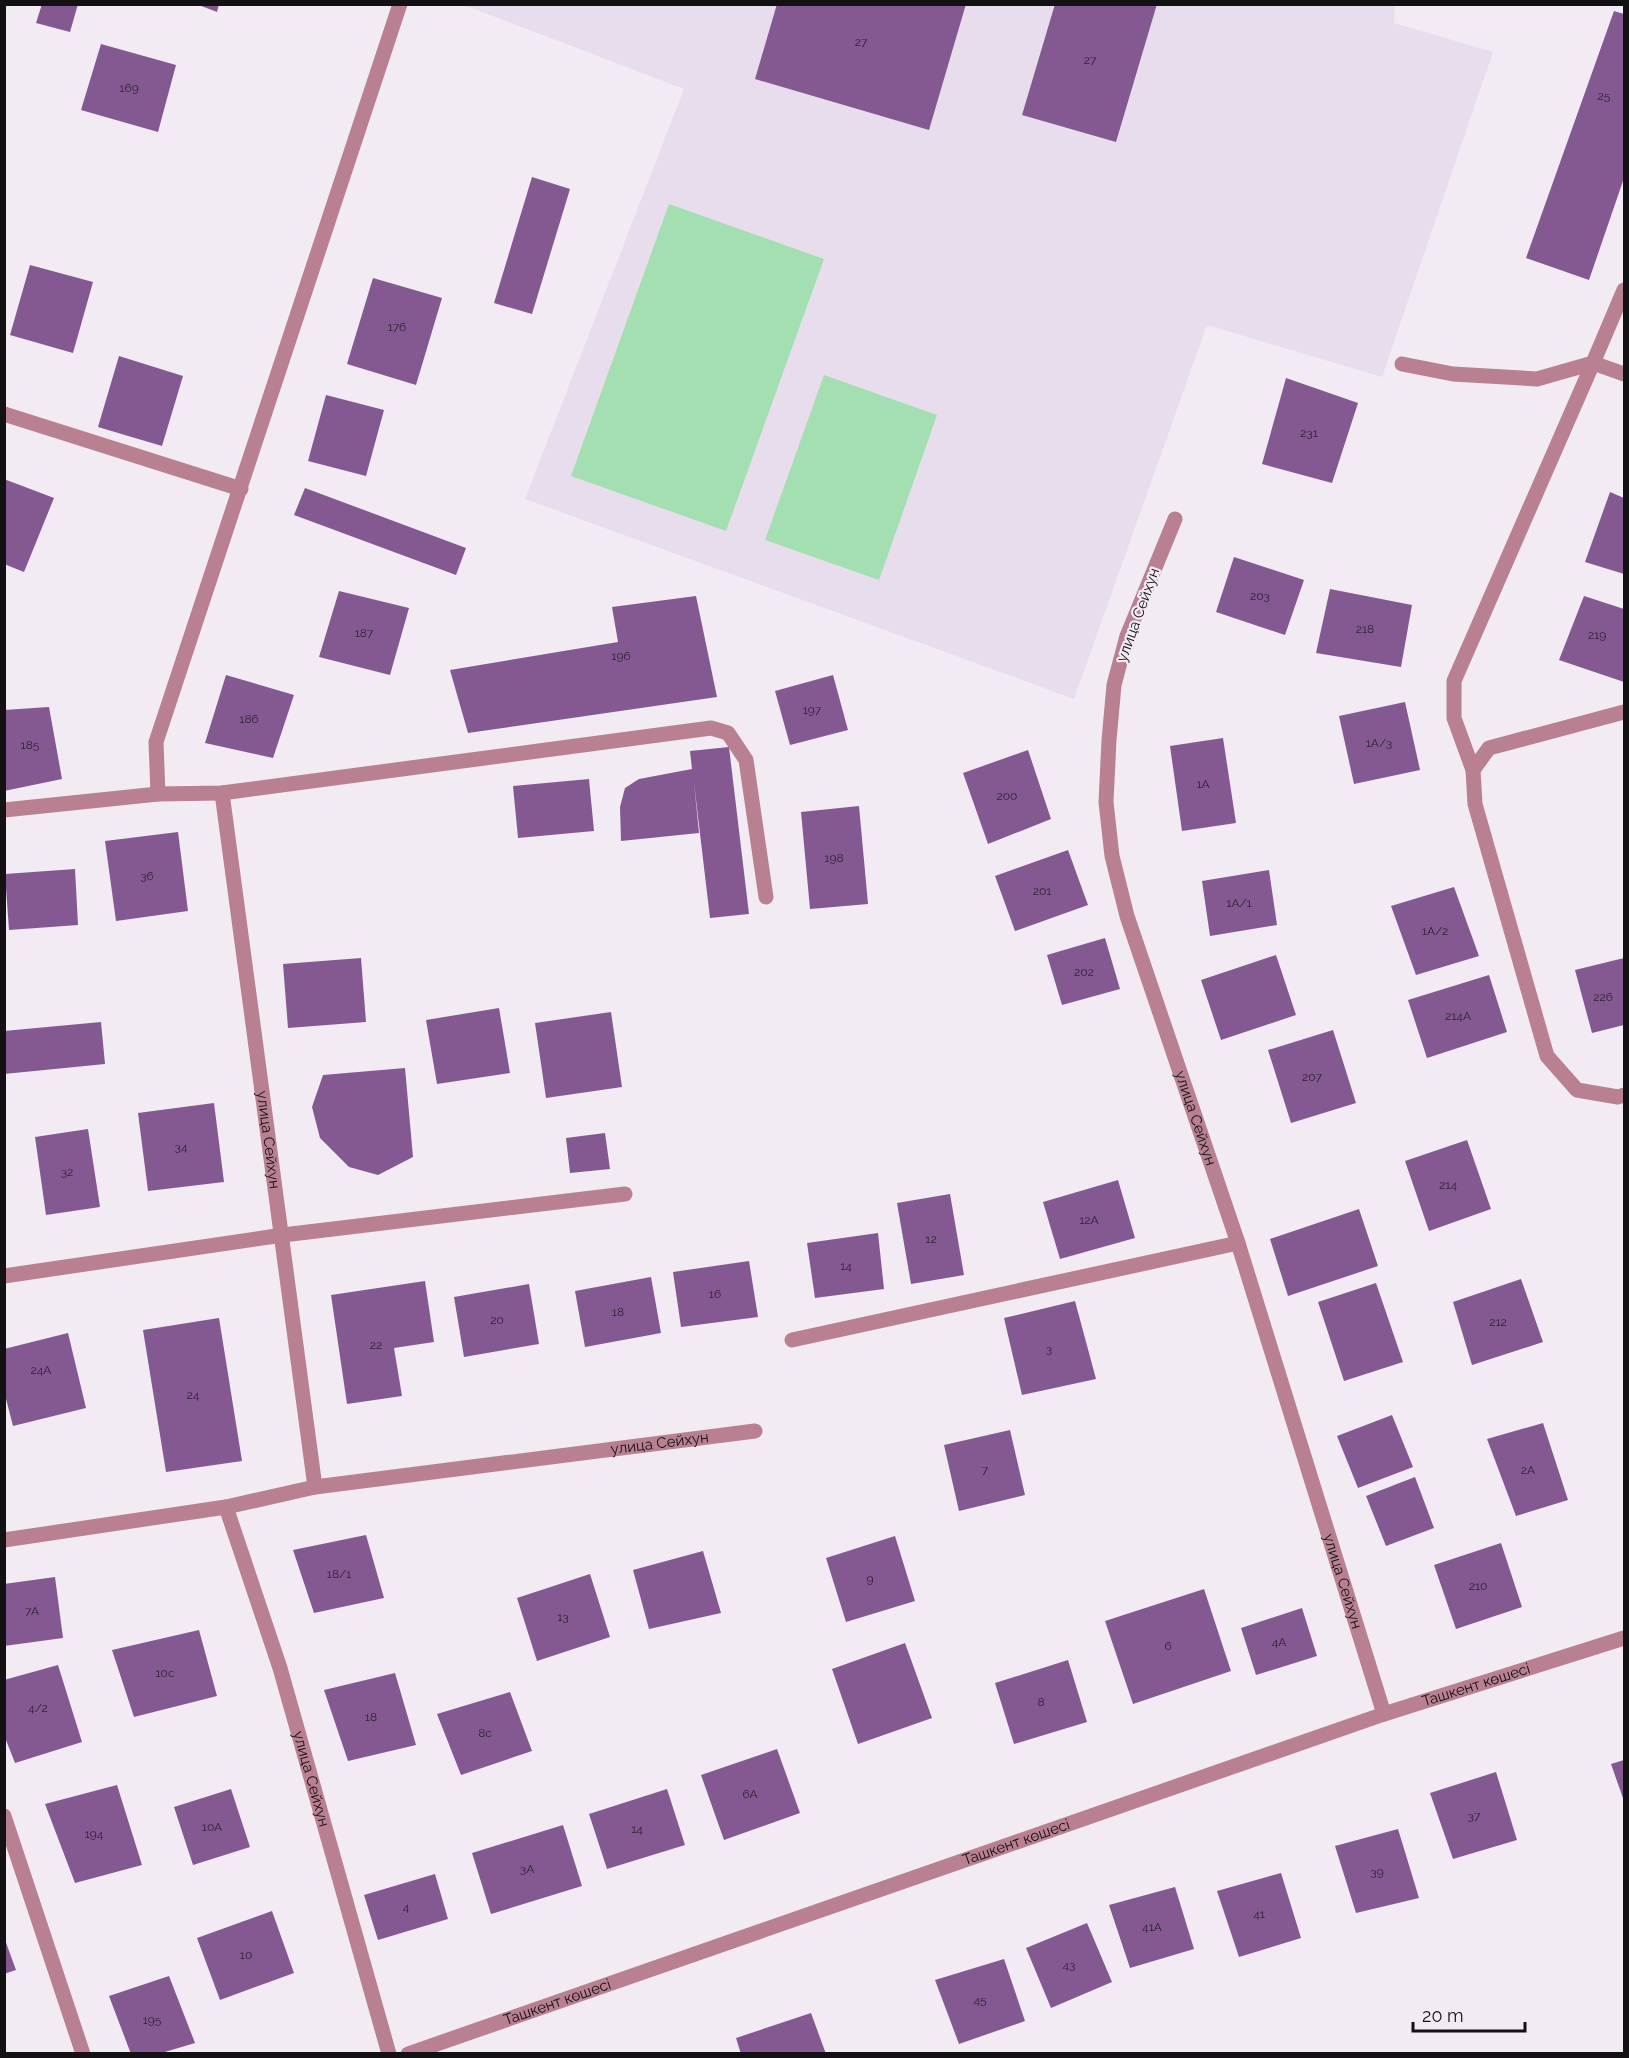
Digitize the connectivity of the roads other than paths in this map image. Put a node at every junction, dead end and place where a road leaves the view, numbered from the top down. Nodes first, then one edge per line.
1 (400, 4) edge
2 (1624, 290) edge
3 (1593, 363) junction
4 (1402, 364) dead end
5 (1624, 374) edge
6 (4, 414) edge
7 (241, 489) junction
8 (1175, 519) dead end
9 (1624, 712) edge
10 (1473, 770) junction
11 (222, 793) junction
12 (158, 794) junction
13 (4, 810) edge
14 (766, 897) dead end
15 (1624, 1095) edge
16 (625, 1194) dead end
17 (283, 1235) junction
18 (1238, 1243) junction
19 (4, 1276) edge
20 (792, 1340) dead end
21 (755, 1431) dead end
22 (315, 1486) junction
23 (226, 1507) junction
24 (4, 1540) edge
25 (1624, 1638) edge
26 (1384, 1714) junction
27 (4, 1816) edge
28 (83, 2054) edge
29 (389, 2054) edge
30 (408, 2054) edge

1 - 7 street
2 - 3 street
3 - 4 street
3 - 5 street
3 - 10 street
6 - 7 street
7 - 12 street
8 - 18 street, улица Сейхун
9 - 10 street
10 - 15 street
11 - 12 street
11 - 14 street
11 - 17 street, улица Сейхун
12 - 13 street
16 - 17 street
17 - 19 street
17 - 22 street, улица Сейхун
18 - 20 street
18 - 26 street, улица Сейхун
21 - 22 street, улица Сейхун
22 - 23 street, улица Сейхун
23 - 24 street, улица Сейхун
23 - 29 street, улица Сейхун
25 - 26 street, Ташкент көшесі
26 - 30 street, Ташкент көшесі
27 - 28 street

